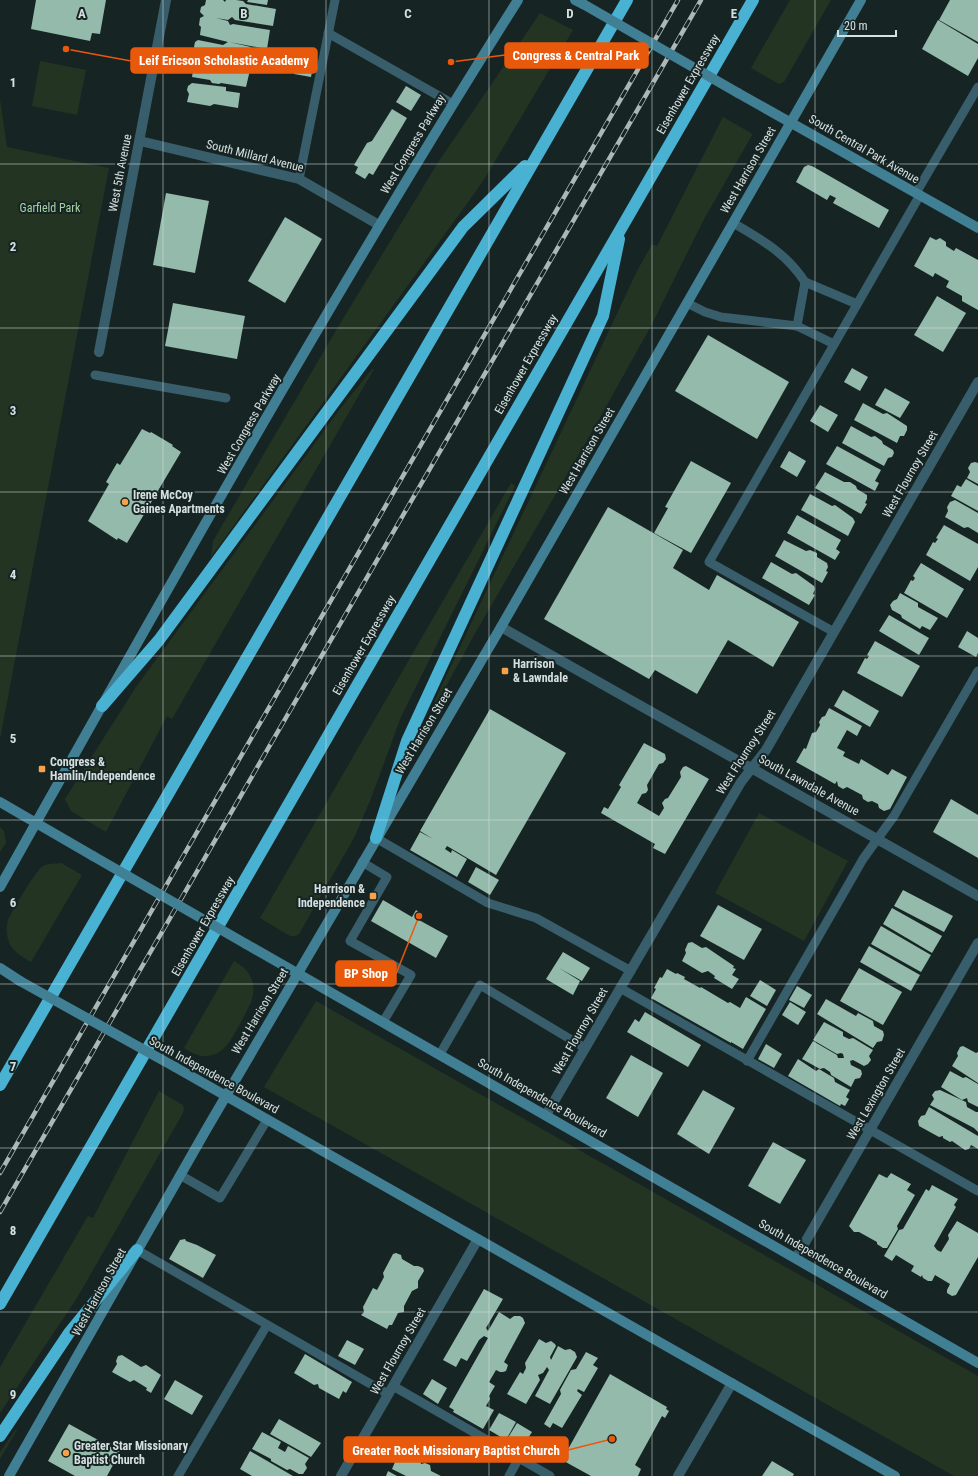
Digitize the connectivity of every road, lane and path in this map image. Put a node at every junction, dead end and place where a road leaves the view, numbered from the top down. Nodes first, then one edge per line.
1 (166, 0) edge
2 (335, 0) edge
3 (518, 0) edge
4 (627, 0) edge
5 (753, 0) edge
6 (861, 0) edge
7 (579, 2) edge
8 (328, 34) junction
9 (978, 87) edge
10 (453, 104) junction
11 (790, 122) junction
12 (140, 141) junction
13 (536, 156) junction
14 (299, 178) junction
15 (918, 194) junction
16 (733, 223) junction
17 (379, 225) junction
18 (621, 228) junction
19 (978, 228) edge
20 (805, 282) junction
21 (687, 303) junction
22 (857, 304) junction
23 (797, 326) junction
24 (834, 344) junction
25 (99, 352) dead end
26 (95, 375) dead end
27 (978, 382) edge
28 (226, 398) dead end
29 (501, 627) junction
30 (834, 632) junction
31 (978, 671) edge
32 (102, 706) junction
33 (752, 768) junction
34 (0, 802) edge
35 (36, 823) junction
36 (376, 838) junction
37 (878, 839) junction
38 (362, 862) junction
39 (0, 887) edge
40 (978, 896) edge
41 (978, 943) edge
42 (0, 968) edge
43 (631, 971) junction
44 (297, 974) junction
45 (620, 988) junction
46 (383, 1022) junction
47 (585, 1048) junction
48 (440, 1054) junction
49 (747, 1061) junction
50 (0, 1085) edge
51 (225, 1096) junction
52 (546, 1115) junction
53 (267, 1120) junction
54 (870, 1130) junction
55 (180, 1175) junction
56 (978, 1191) edge
57 (478, 1239) junction
58 (137, 1250) junction
59 (796, 1258) junction
60 (0, 1304) edge
61 (267, 1325) junction
62 (978, 1363) edge
63 (732, 1383) junction
64 (391, 1390) junction
65 (0, 1436) edge
66 (519, 1458) junction
67 (9, 1476) edge
68 (178, 1476) edge
69 (341, 1476) edge
70 (509, 1476) edge
71 (550, 1476) edge
72 (678, 1476) edge
73 (895, 1476) edge

1 - 12 street, West 5th Avenue
2 - 8 lane
3 - 10 street, West Congress Parkway
4 - 13 highway
5 - 18 highway, Eisenhower Expressway
6 - 11 street, West Harrison Street
7 - 11 street, South Central Park Avenue, bridge
8 - 10 lane
8 - 14 lane
9 - 15 lane
10 - 17 street, West Congress Parkway
11 - 15 street, South Central Park Avenue
11 - 16 street, West Harrison Street
12 - 14 street, South Millard Avenue
12 - 25 street, West 5th Avenue
13 - 32 highway
13 - 50 highway
14 - 17 street, South Millard Avenue
15 - 19 street, South Central Park Avenue
15 - 22 lane
16 - 20 lane
16 - 21 street, West Harrison Street
17 - 32 street, West Congress Parkway
18 - 36 highway
18 - 60 highway, Eisenhower Expressway
20 - 22 lane
20 - 23 lane
21 - 23 lane
21 - 29 street, West Harrison Street
22 - 24 lane
23 - 24 lane
24 - 30 lane
26 - 28 lane
27 - 30 street, West Flournoy Street
29 - 33 street, South Lawndale Avenue
29 - 36 street, West Harrison Street
30 - 33 street, West Flournoy Street
31 - 37 lane
32 - 35 street, West Congress Parkway
33 - 37 street, South Lawndale Avenue
33 - 43 street, West Flournoy Street
34 - 35 street, South Independence Boulevard
35 - 39 street, West Congress Parkway
35 - 44 street, South Independence Boulevard, bridge
36 - 38 street, West Harrison Street
36 - 43 lane
37 - 40 street, South Lawndale Avenue
37 - 49 lane
38 - 44 street, West Harrison Street
38 - 46 lane
41 - 54 street, West Lexington Street
42 - 51 street, South Independence Boulevard, bridge
43 - 45 street, West Flournoy Street
44 - 46 street, South Independence Boulevard
44 - 51 street, West Harrison Street
45 - 47 street, West Flournoy Street
45 - 49 lane
46 - 48 street, South Independence Boulevard
47 - 48 lane
47 - 52 street, West Flournoy Street
48 - 52 street, South Independence Boulevard
49 - 54 lane
51 - 53 street, South Independence Boulevard
51 - 55 street, West Harrison Street
52 - 59 street, South Independence Boulevard
53 - 55 lane
53 - 57 street, South Independence Boulevard
54 - 56 lane
54 - 59 street, West Lexington Street
55 - 58 street, West Harrison Street
57 - 63 street, South Independence Boulevard
57 - 64 street, West Flournoy Street
58 - 61 lane
58 - 65 highway
58 - 67 street, West Harrison Street
59 - 62 street, South Independence Boulevard
61 - 64 lane
61 - 68 lane
63 - 72 street
63 - 73 street, South Independence Boulevard
64 - 66 lane
64 - 69 street, West Flournoy Street
66 - 70 lane
66 - 71 lane

